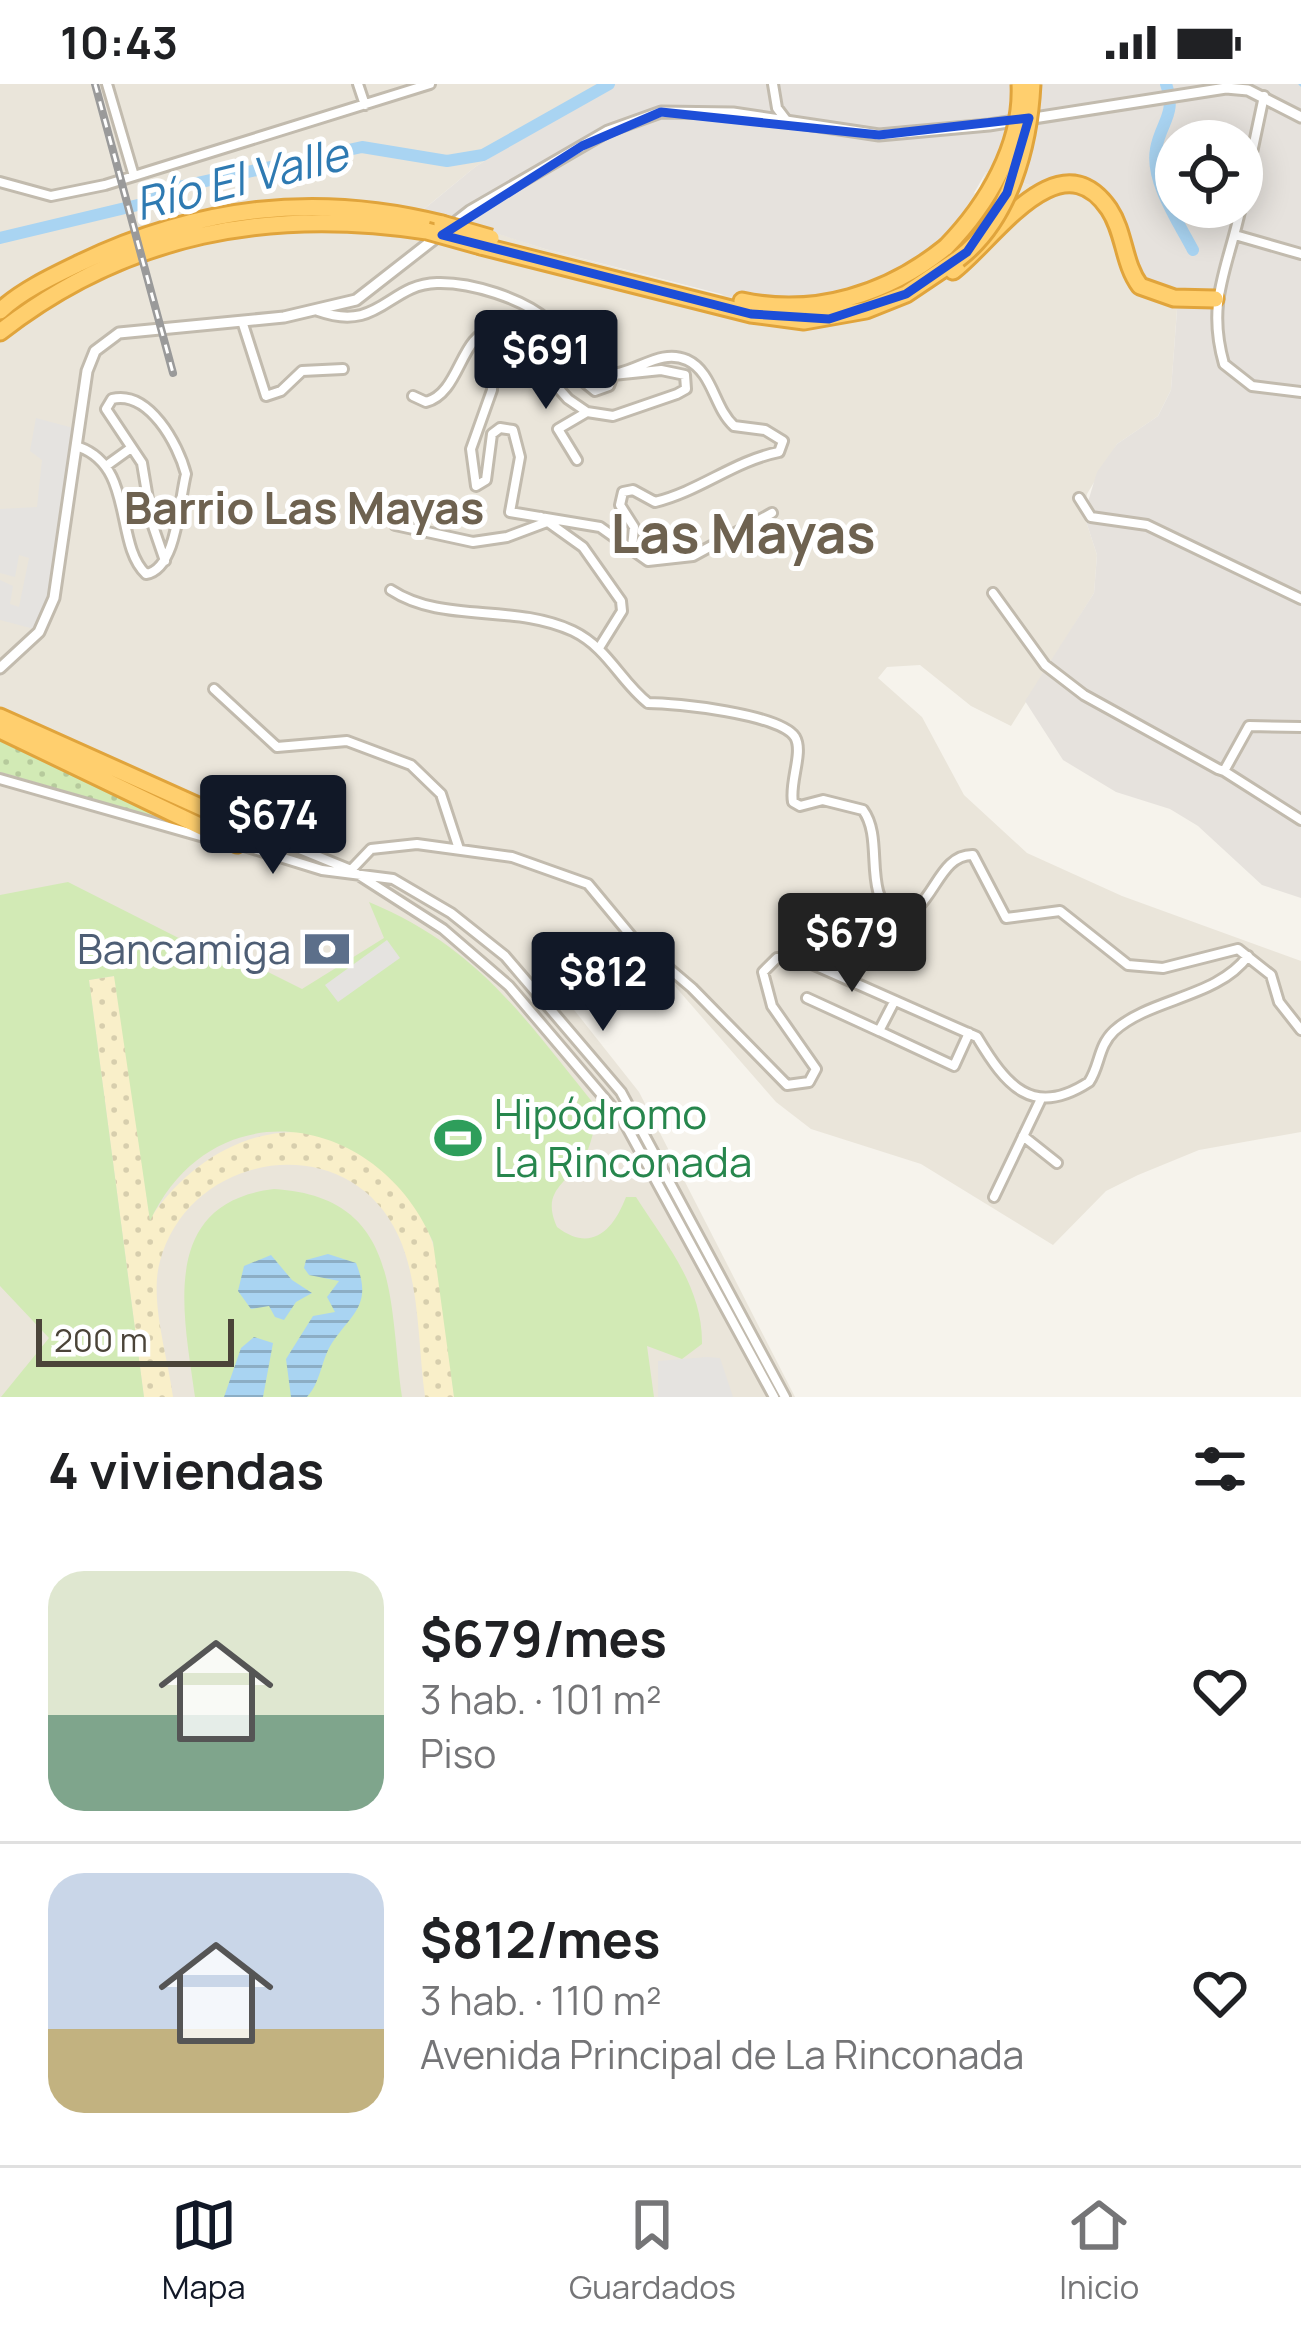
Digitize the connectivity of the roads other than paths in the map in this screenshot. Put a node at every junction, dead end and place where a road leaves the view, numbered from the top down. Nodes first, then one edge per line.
1 (107, 84) edge
2 (358, 84) edge
3 (430, 84) edge
4 (773, 84) edge
5 (1020, 84) edge
6 (1032, 84) edge
7 (1264, 96) junction
8 (364, 105) junction
9 (1301, 117) edge
10 (786, 120) junction
11 (1259, 120) edge
12 (134, 176) junction
13 (0, 182) edge
14 (435, 227) junction
15 (1236, 228) edge
16 (1235, 235) junction
17 (486, 242) junction
18 (952, 253) junction
19 (1301, 254) edge
20 (919, 287) junction
21 (1214, 298) junction
22 (0, 311) edge
23 (318, 311) junction
24 (242, 319) junction
25 (494, 330) junction
26 (0, 332) edge
27 (494, 355) junction
28 (343, 369) dead end
29 (613, 375) junction
30 (1301, 392) edge
31 (413, 396) dead end
32 (587, 412) junction
33 (79, 447) junction
34 (131, 448) junction
35 (578, 460) dead end
36 (106, 466) junction
37 (1079, 498) dead end
38 (772, 513) dead end
39 (544, 519) junction
40 (394, 525) dead end
41 (632, 549) junction
42 (165, 561) junction
43 (391, 590) dead end
44 (993, 593) dead end
45 (1301, 599) edge
46 (599, 648) junction
47 (0, 668) edge
48 (214, 689) dead end
49 (0, 717) edge
50 (1301, 728) edge
51 (0, 730) edge
52 (1224, 771) junction
53 (0, 779) edge
54 (1301, 820) edge
55 (236, 823) junction
56 (237, 844) junction
57 (459, 849) junction
58 (351, 870) junction
59 (1248, 956) junction
60 (808, 998) dead end
61 (894, 1002) junction
62 (1301, 1030) edge
63 (879, 1031) junction
64 (969, 1033) junction
65 (1040, 1101) junction
66 (1023, 1136) junction
67 (1057, 1163) dead end
68 (994, 1196) dead end
69 (774, 1397) edge
70 (785, 1397) edge

1 - 12 street
2 - 8 street
3 - 8 street
4 - 10 street
5 - 18 highway, bridge
6 - 18 highway, bridge
7 - 9 street
7 - 10 street
7 - 11 street
8 - 12 street
10 - 23 street
12 - 13 street
14 - 17 highway, bridge
14 - 22 highway
14 - 26 highway
15 - 16 street
16 - 19 street
16 - 21 street
17 - 18 highway
17 - 20 highway
18 - 20 highway
20 - 21 highway
21 - 30 street
23 - 24 street
23 - 29 street
24 - 28 street
24 - 33 street
25 - 27 street
25 - 29 street
25 - 31 street
27 - 32 street
27 - 39 street
29 - 32 street
29 - 41 street
32 - 35 street
33 - 36 street
33 - 47 street
34 - 36 street
34 - 42 street
34 - 42 street
36 - 42 street
37 - 45 street
38 - 41 street
39 - 40 street
39 - 41 street
39 - 46 street
43 - 46 street
44 - 52 street
46 - 59 street
48 - 57 street
49 - 55 highway
50 - 52 street
51 - 56 highway
52 - 54 street
53 - 56 street
55 - 56 street
55 - 58 street
56 - 58 street
57 - 58 street
57 - 61 street
58 - 69 street
58 - 70 street
59 - 62 street
59 - 65 street
60 - 63 street
61 - 63 street
61 - 64 street
63 - 64 street
64 - 65 street
65 - 66 street
66 - 67 street
66 - 68 street

